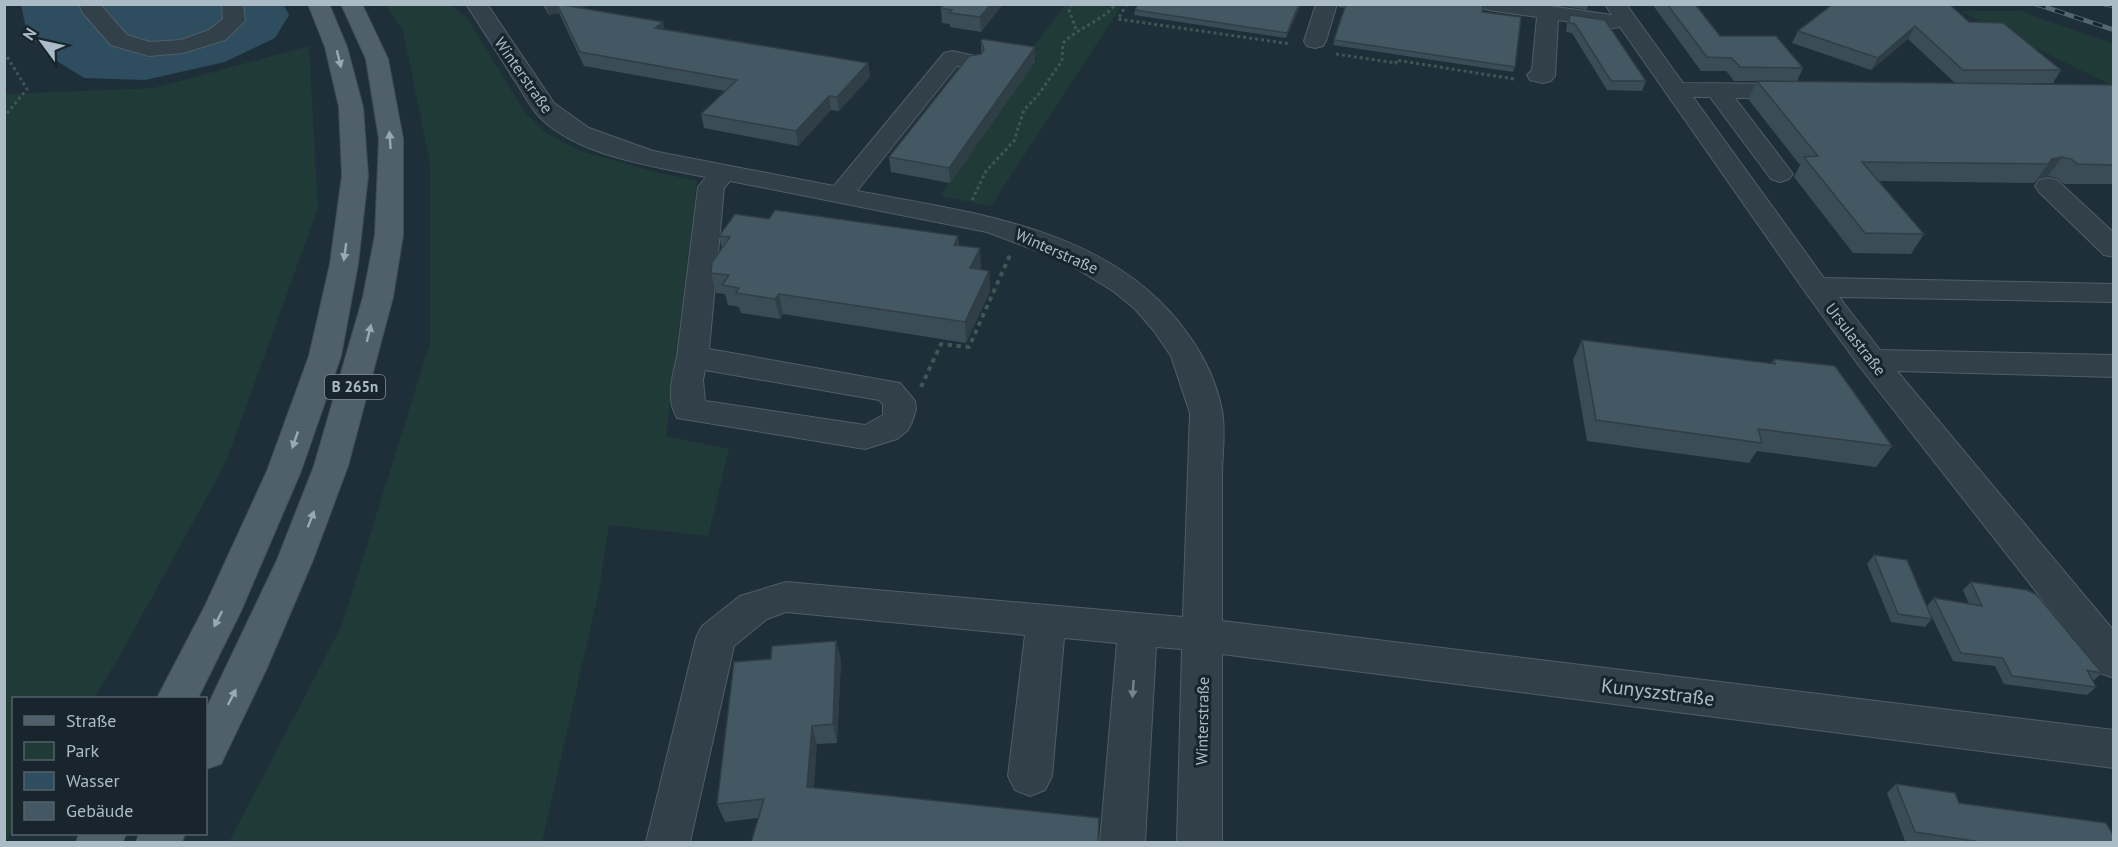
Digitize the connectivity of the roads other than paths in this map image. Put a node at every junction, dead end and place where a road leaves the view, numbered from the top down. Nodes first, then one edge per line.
1 (89, 4) edge
2 (232, 4) edge
3 (318, 4) edge
4 (351, 4) edge
5 (477, 4) edge
6 (1327, 4) edge
7 (1489, 4) edge
8 (1548, 12) junction
9 (1621, 13) edge
10 (1311, 44) road end
11 (972, 62) edge
12 (1538, 75) road end
13 (1677, 90) junction
14 (1717, 90) junction
15 (1822, 91) edge
16 (723, 173) junction
17 (1780, 174) dead end
18 (2048, 186) edge
19 (840, 195) junction
20 (2114, 249) edge
21 (1816, 287) junction
22 (2114, 293) edge
23 (693, 357) junction
24 (1871, 360) junction
25 (2114, 366) edge
26 (1046, 620) junction
27 (1138, 630) junction
28 (1203, 635) junction
29 (2114, 661) edge
30 (178, 697) edge
31 (207, 748) edge
32 (2114, 749) edge
33 (1030, 776) dead end
34 (668, 843) edge
35 (1122, 843) edge
36 (1199, 843) edge

1 - 2 street
3 -> 30 main road, B 265n
31 -> 4 main road, B 265n
5 - 16 street, Winterstraße
6 - 10 street
7 - 8 street
8 - 9 street
8 - 12 street
9 - 13 street, Ursulastraße
11 - 19 street
13 - 14 street
13 - 21 street, Ursulastraße
14 - 15 street
14 - 17 street
16 - 19 street, Winterstraße
16 - 23 street
18 - 20 street
19 - 28 street, Winterstraße
21 - 22 street
21 - 24 street, Ursulastraße
23 - 23 street
24 - 25 street
24 - 29 street, Ursulastraße
26 - 27 street, Kunyszstraße
26 - 33 street
26 - 34 street, Kunyszstraße
27 - 28 street, Kunyszstraße
27 -> 35 street
28 - 32 street, Kunyszstraße
28 - 36 street, Winterstraße

